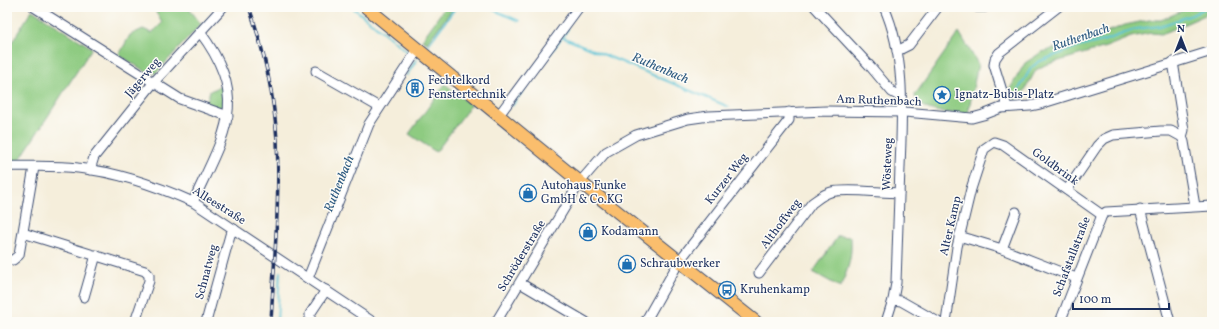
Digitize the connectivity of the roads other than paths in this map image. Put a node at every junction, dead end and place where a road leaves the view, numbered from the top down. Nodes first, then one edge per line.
1 (34, 7) edge
2 (223, 7) edge
3 (366, 7) edge
4 (579, 7) edge
5 (815, 7) edge
6 (884, 7) edge
7 (938, 7) edge
8 (977, 7) edge
9 (985, 7) edge
10 (1058, 7) edge
11 (200, 32) junction
12 (418, 49) junction
13 (897, 51) junction
14 (1212, 51) edge
15 (1173, 62) junction
16 (316, 71) dead end
17 (154, 82) junction
18 (901, 97) junction
19 (379, 107) junction
20 (1007, 107) junction
21 (789, 112) junction
22 (902, 112) junction
23 (499, 115) junction
24 (228, 116) junction
25 (1182, 137) junction
26 (994, 142) joint
27 (7, 166) edge
28 (34, 167) junction
29 (90, 170) junction
30 (580, 182) junction
31 (1066, 190) junction
32 (899, 193) junction
33 (193, 202) junction
34 (1195, 206) junction
35 (1212, 206) edge
36 (1140, 209) junction
37 (1016, 212) dead end
38 (1102, 215) junction
39 (234, 229) junction
40 (22, 233) junction
41 (959, 236) junction
42 (1002, 249) junction
43 (96, 255) junction
44 (7, 260) edge
45 (680, 260) junction
46 (759, 273) dead end
47 (308, 278) junction
48 (1076, 278) junction
49 (520, 283) junction
50 (326, 290) junction
51 (84, 297) dead end
52 (893, 300) junction
53 (135, 322) edge
54 (206, 322) edge
55 (310, 322) edge
56 (373, 322) edge
57 (496, 322) edge
58 (586, 322) edge
59 (645, 322) edge
60 (756, 322) edge
61 (886, 322) edge
62 (938, 322) edge
63 (946, 322) edge
64 (1060, 322) edge
65 (1170, 322) edge

1 - 17 street
2 - 11 street, Jägerweg
3 - 12 main road
4 - 23 street
5 - 18 street
6 - 13 street, Wösteweg
7 - 13 street
8 - 9 street
10 - 20 street
11 - 17 street, Jägerweg
11 - 24 street
12 - 19 street
12 - 23 main road
13 - 18 street, Wösteweg
14 - 15 street, Am Ruthenbach
15 - 20 street, Am Ruthenbach
15 - 25 street
16 - 19 street
17 - 24 street
17 - 29 street, Jägerweg
18 - 22 street, Wösteweg
19 - 47 street
20 - 22 street, Am Ruthenbach
21 - 22 street, Am Ruthenbach
21 - 30 street, Am Ruthenbach
21 - 45 street, Kurzer Weg
22 - 32 street, Wösteweg
23 - 30 main road
24 - 33 street
25 - 31 street
25 - 34 street
26 - 31 street, Goldbrink
26 - 41 street, Alter Kamp
27 - 28 street, Alleestraße
28 - 29 street, Alleestraße
28 - 40 street
29 - 33 street, Alleestraße
30 - 45 main road
30 - 49 street, Schröderstraße
31 - 38 street, Goldbrink
32 - 46 street, Althoffweg
32 - 52 street, Wösteweg
33 - 39 street, Alleestraße
34 - 35 street, Schafstallstraße
34 - 36 street, Schafstallstraße
36 - 38 street, Schafstallstraße
36 - 65 street
37 - 42 street
38 - 48 street, Schafstallstraße
39 - 47 street, Alleestraße
39 - 54 street, Schnatweg
40 - 43 street
40 - 44 street
41 - 42 street
41 - 63 street, Alter Kamp
42 - 48 street
43 - 51 street
43 - 53 street
45 - 59 street
45 - 60 main road
47 - 50 street, Alleestraße
48 - 64 street, Schafstallstraße
49 - 57 street, Schröderstraße
49 - 58 street
50 - 55 street
50 - 56 street, Alleestraße
52 - 61 street, Wösteweg
52 - 62 street

